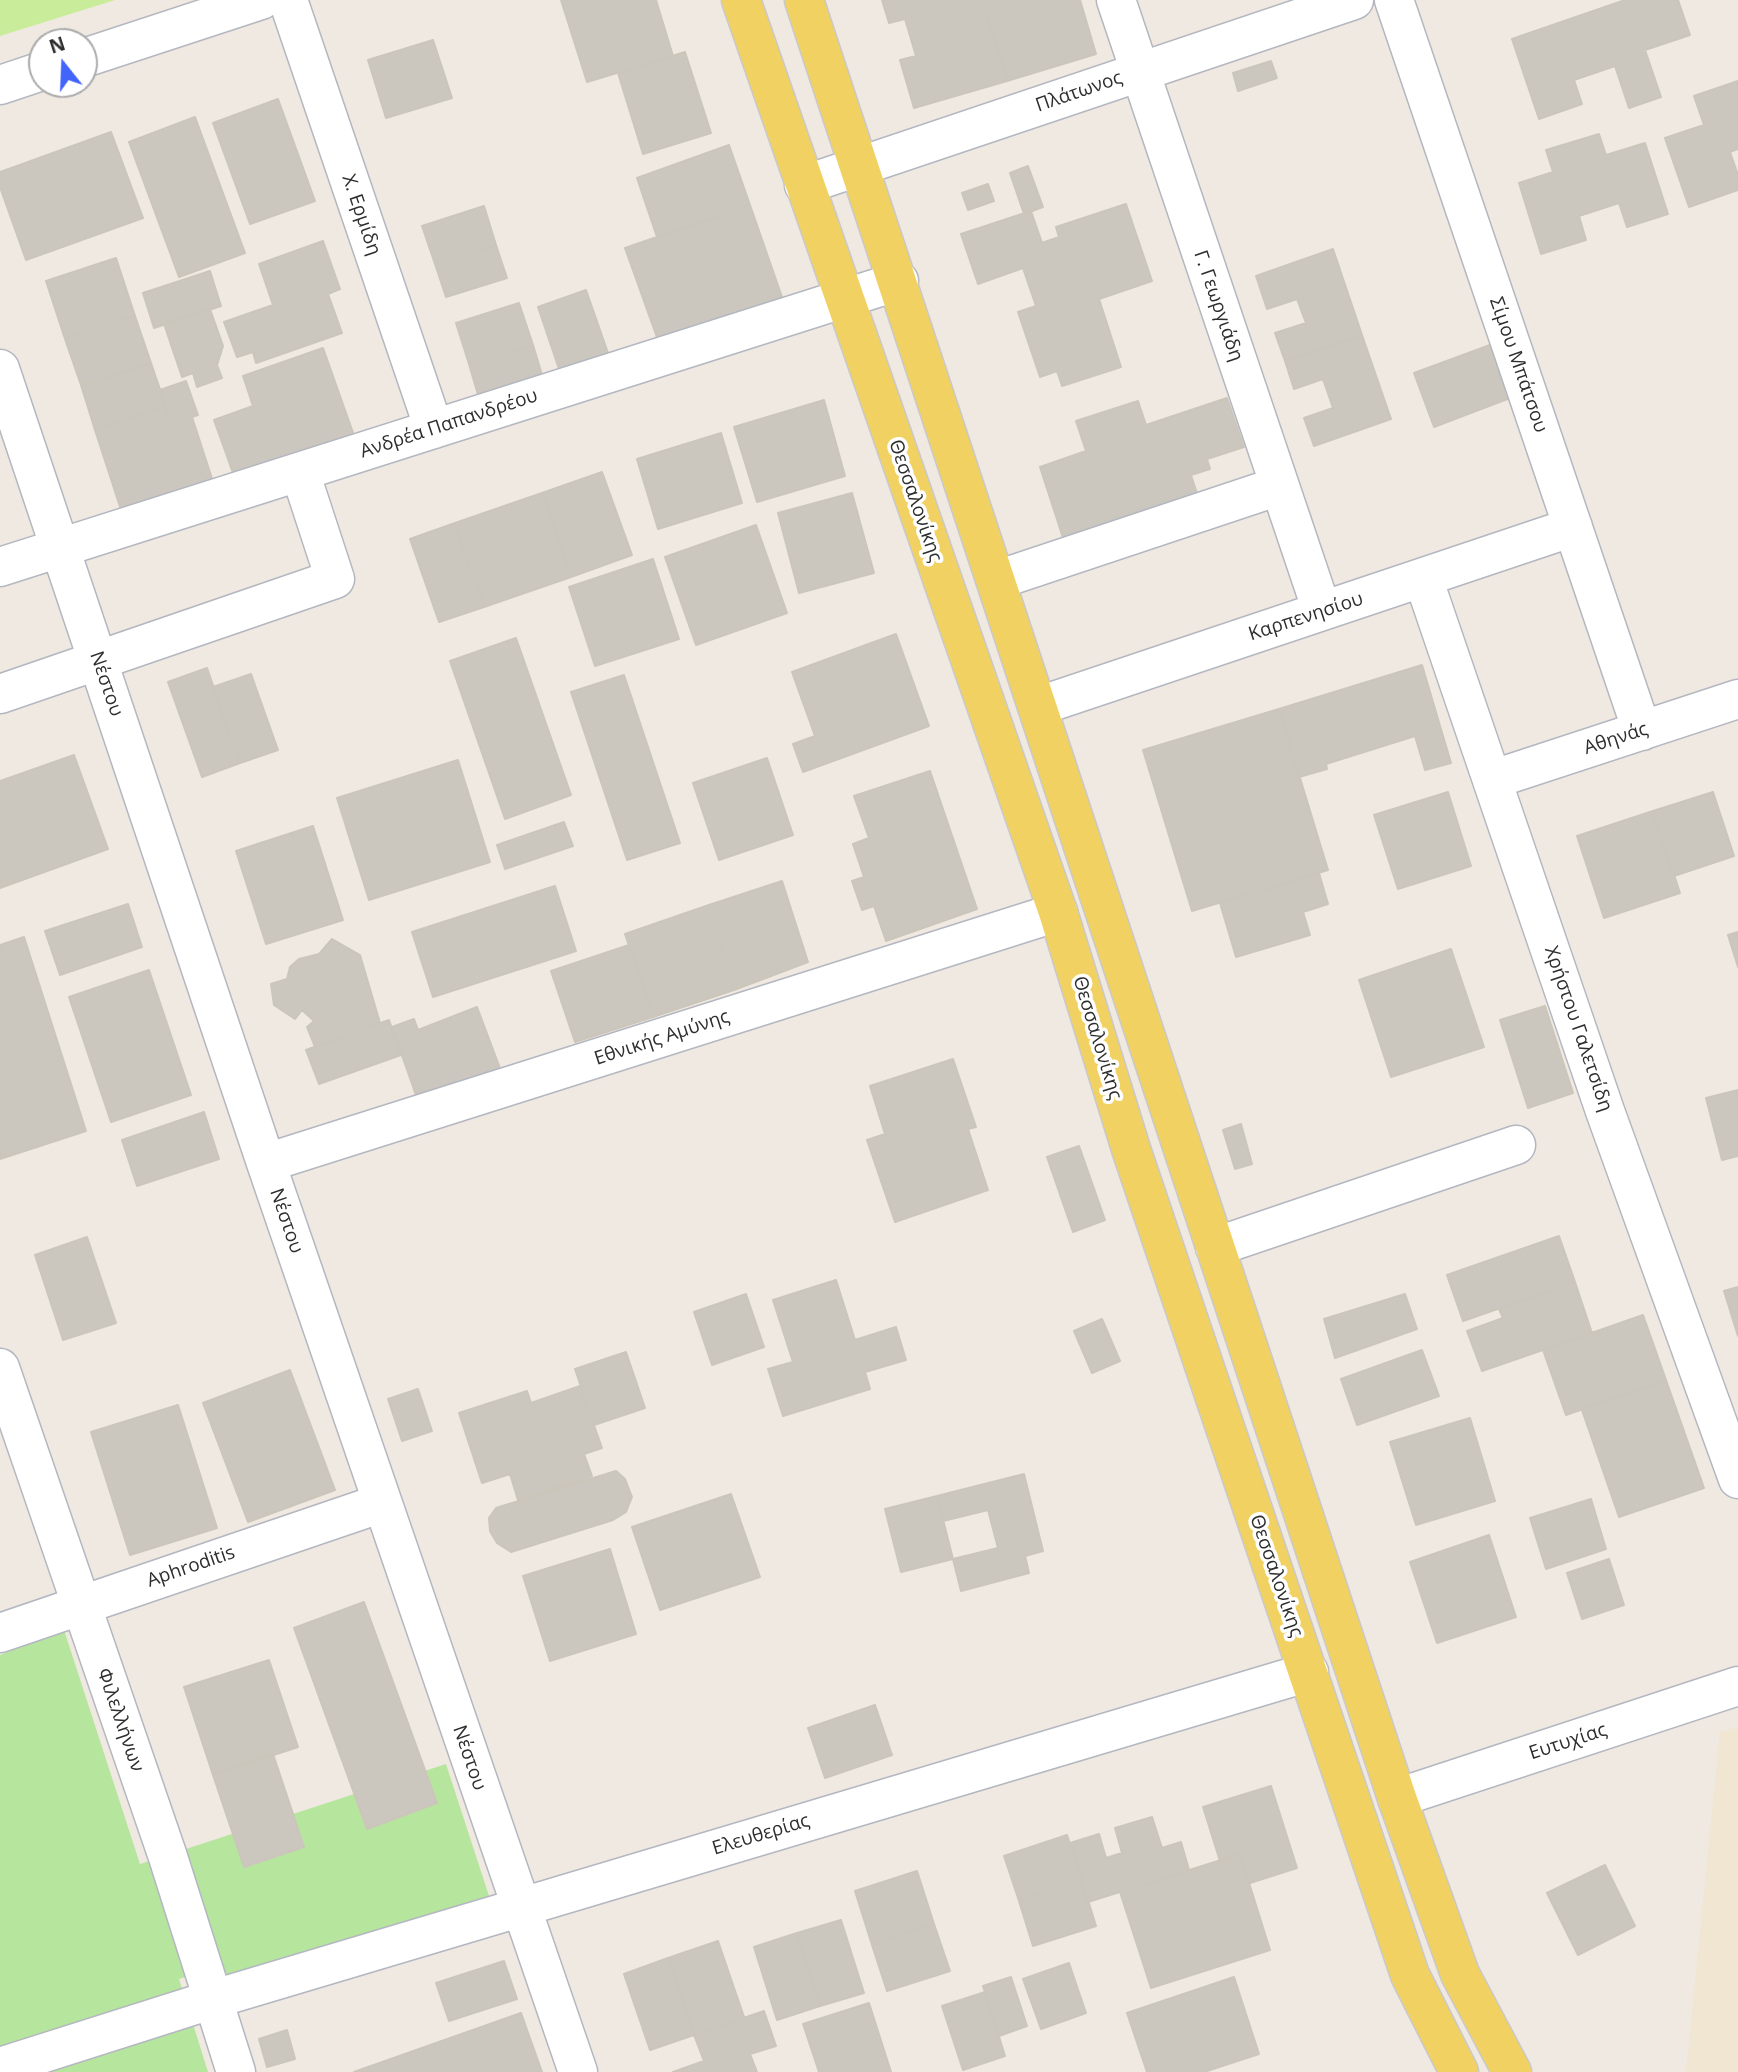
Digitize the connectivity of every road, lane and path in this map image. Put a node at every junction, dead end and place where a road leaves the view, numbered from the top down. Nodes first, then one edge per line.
1 (261, 0) edge
2 (288, 0) edge
3 (741, 0) edge
4 (804, 0) edge
5 (1116, 0) edge
6 (1354, 0) edge
7 (1394, 0) edge
8 (98, 53) edge
9 (1140, 72) junction
10 (28, 76) edge
11 (0, 85) edge
12 (860, 166) junction
13 (804, 185) junction
14 (899, 281) junction
15 (844, 298) junction
16 (0, 369) edge
17 (434, 429) junction
18 (300, 472) junction
19 (1279, 486) junction
20 (1573, 527) junction
21 (60, 548) junction
22 (0, 568) edge
23 (1423, 578) junction
24 (997, 580) junction
25 (1322, 611) junction
26 (98, 660) junction
27 (0, 694) edge
28 (1738, 699) edge
29 (1039, 706) junction
30 (1642, 731) junction
31 (1494, 779) junction
32 (1058, 912) junction
33 (1516, 1145) dead end
34 (266, 1163) junction
35 (1215, 1247) junction
36 (0, 1368) edge
37 (1738, 1479) edge
38 (382, 1503) junction
39 (80, 1605) junction
40 (0, 1633) edge
41 (1309, 1672) junction
42 (1738, 1686) edge
43 (1397, 1798) junction
44 (520, 1907) junction
45 (214, 1999) junction
46 (0, 2067) edge
47 (236, 2072) edge
48 (578, 2072) edge
49 (1459, 2072) edge
50 (1512, 2072) edge

1 - 8 street
2 - 17 street, Χ. Ερμίδη
3 - 13 main road, Θεσσαλονίκης
4 - 12 main road
5 - 9 street, Γ. Γεωργιάδη
6 - 9 street, Πλάτωνος
7 - 20 street, Σίμου Μπάτσου
9 - 12 street, Πλάτωνος
9 - 19 street, Γ. Γεωργιάδη
10 - 11 street
12 - 13 street, Πλάτωνος
12 - 14 main road
13 - 15 main road, Θεσσαλονίκης
14 - 15 street, Ανδρέα Παπανδρέου
14 - 24 main road
15 - 17 street, Ανδρέα Παπανδρέου
15 - 32 main road, Θεσσαλονίκης
16 - 21 street, Νέστου
17 - 18 street, Ανδρέα Παπανδρέου
18 - 21 street, Ανδρέα Παπανδρέου
18 - 26 street
19 - 24 street
19 - 25 street, Γ. Γεωργιάδη
20 - 23 street, Καρπενησίου
20 - 30 street, Σίμου Μπάτσου
21 - 22 street, Ανδρέα Παπανδρέου
21 - 26 street, Νέστου
23 - 25 street, Καρπενησίου
23 - 31 street, Χρήστου Γαλετσίδη
24 - 29 main road
25 - 29 street, Καρπενησίου
26 - 27 street
26 - 34 street, Νέστου
28 - 30 street, Αθηνάς
29 - 35 main road
30 - 31 street, Αθηνάς
31 - 37 street, Χρήστου Γαλετσίδη
32 - 34 street, Εθνικής Αμύνης
32 - 41 main road, Θεσσαλονίκης
33 - 35 street
34 - 38 street, Νέστου
35 - 43 main road
36 - 39 street, Φιλελλήνων
38 - 39 street, Aphroditis
38 - 44 street, Νέστου
39 - 40 street, Aphroditis
39 - 45 street, Φιλελλήνων
41 - 44 street, Ελευθερίας
41 - 49 main road, Θεσσαλονίκης
42 - 43 street, Ευτυχίας
43 - 50 main road
44 - 45 street, Ελευθερίας
44 - 48 street, Νέστου
45 - 46 street, Ελευθερίας
45 - 47 street, Φιλελλήνων

